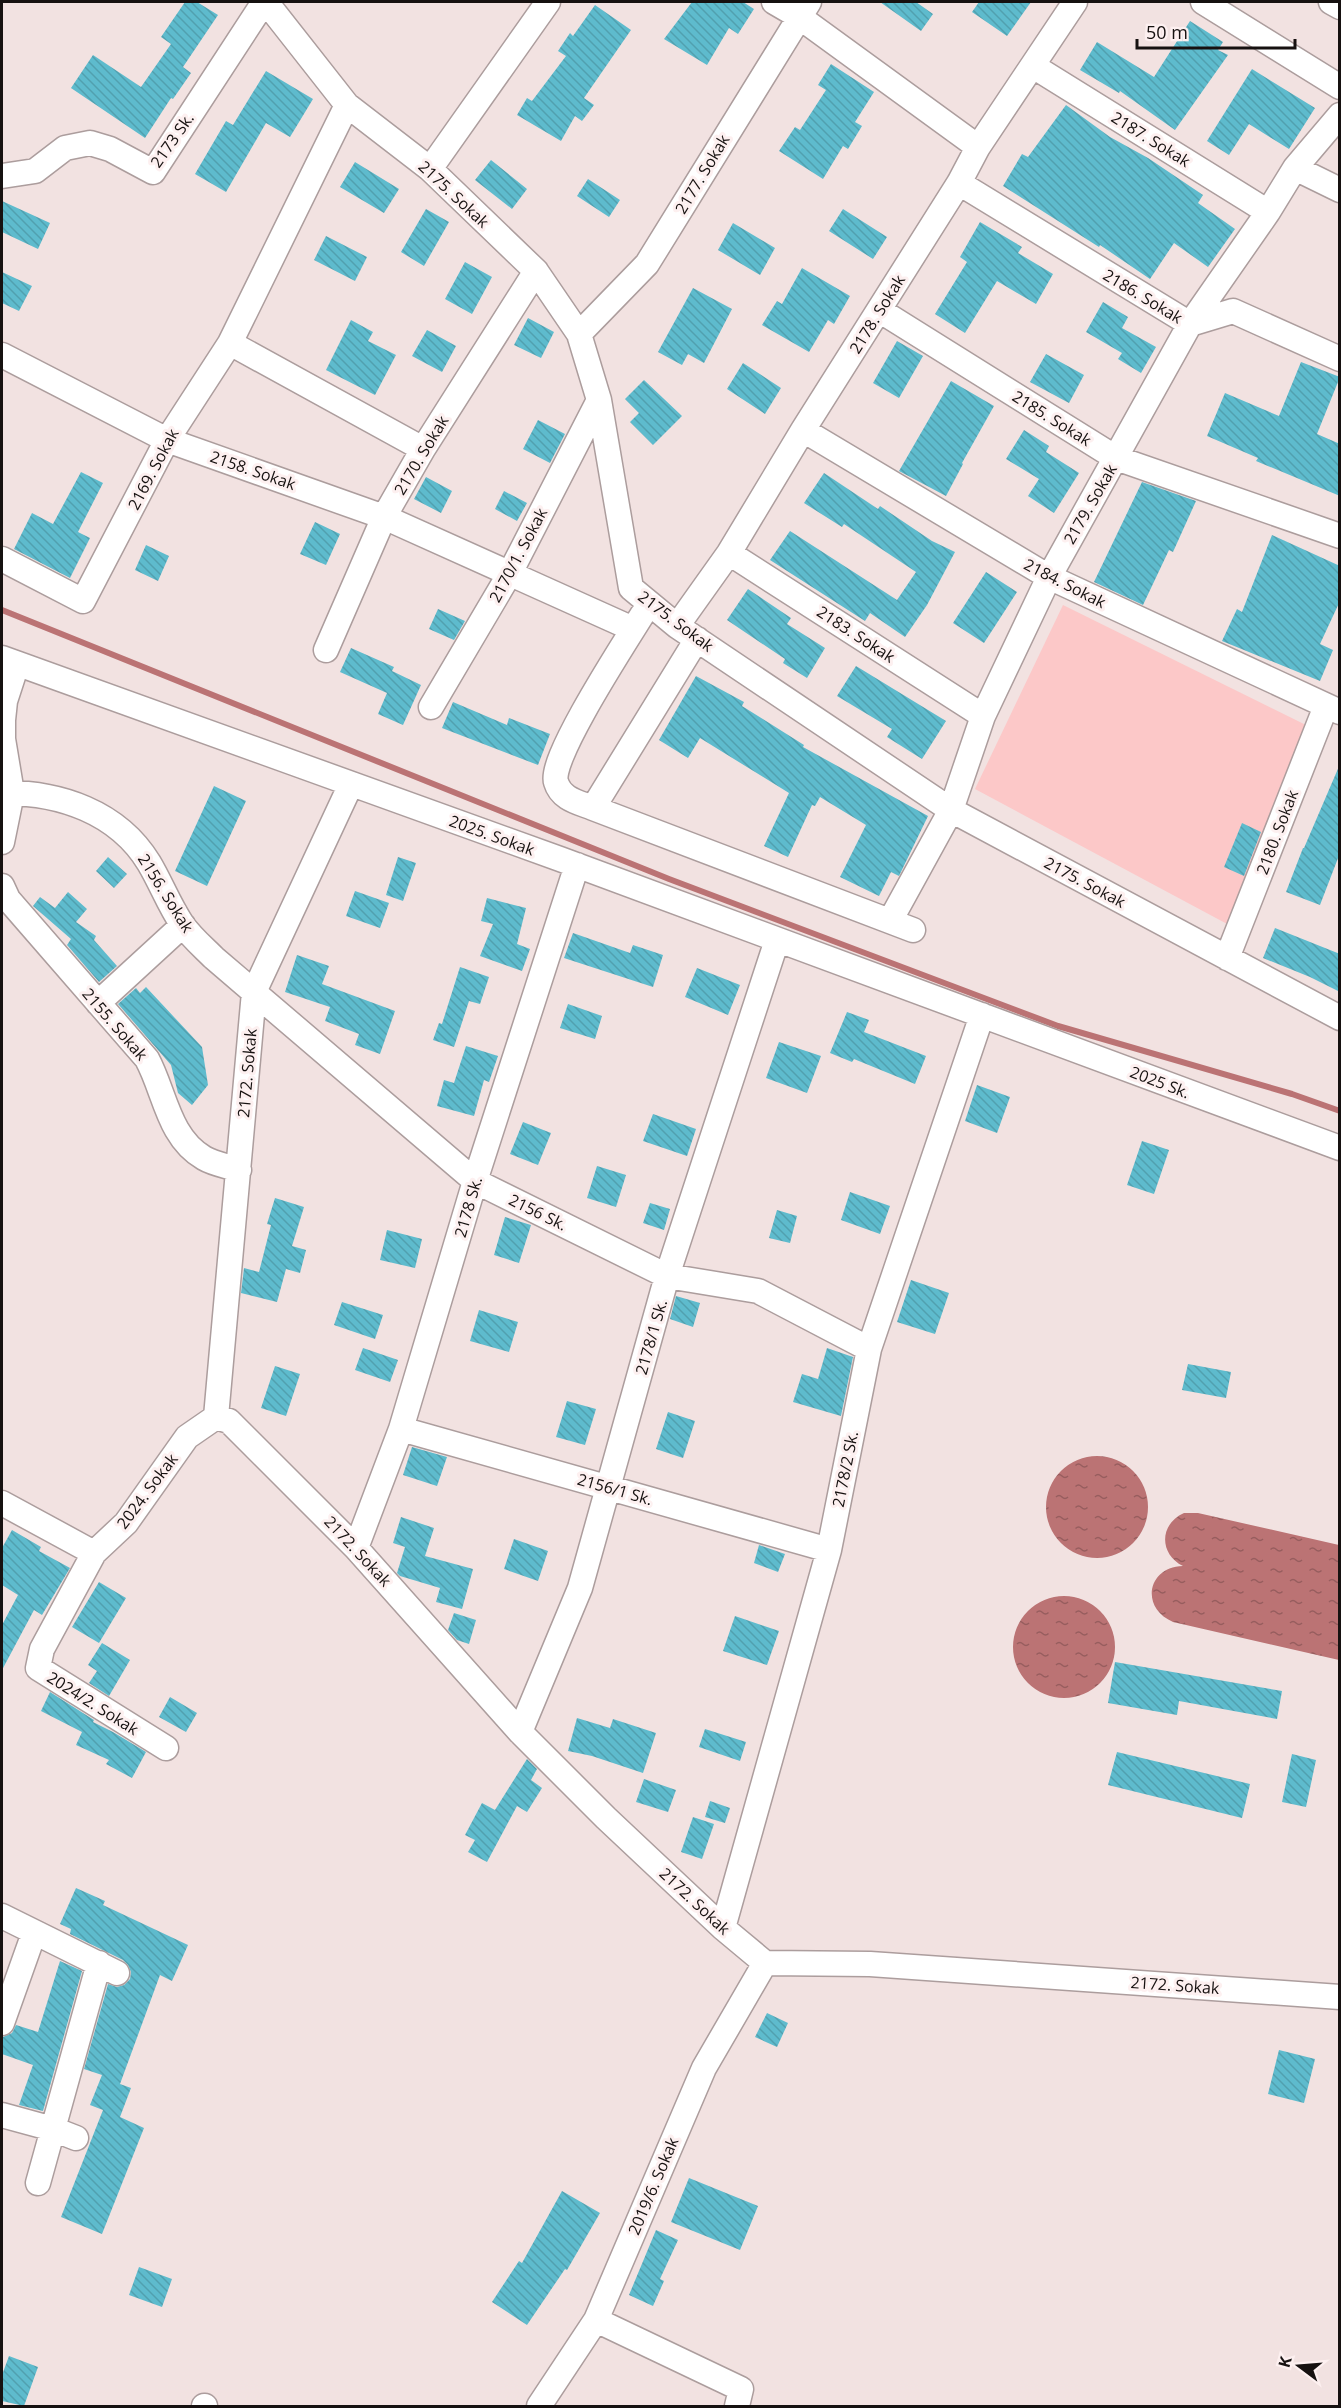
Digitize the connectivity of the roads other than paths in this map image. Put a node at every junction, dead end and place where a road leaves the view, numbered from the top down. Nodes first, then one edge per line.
1 (265, 2) edge
2 (548, 2) edge
3 (774, 2) edge
4 (1075, 2) edge
5 (1203, 2) edge
6 (1331, 2) edge
7 (1340, 7) edge
8 (804, 9) edge
9 (1033, 66) junction
10 (1340, 87) edge
11 (347, 105) junction
12 (1340, 115) edge
13 (978, 147) junction
14 (1295, 168) junction
15 (430, 169) junction
16 (2, 176) edge
17 (959, 183) junction
18 (1340, 190) edge
19 (1268, 212) junction
20 (536, 271) junction
21 (879, 310) junction
22 (1190, 324) junction
23 (579, 334) junction
24 (230, 343) junction
25 (2, 355) edge
26 (1340, 359) edge
27 (599, 400) junction
28 (803, 430) junction
29 (167, 440) junction
30 (423, 449) junction
31 (1116, 458) junction
32 (384, 517) junction
33 (1340, 536) edge
34 (729, 553) junction
35 (2, 560) edge
36 (510, 573) junction
37 (1049, 577) junction
38 (649, 602) junction
39 (633, 629) junction
40 (687, 633) junction
41 (326, 650) dead end
42 (9, 661) edge
43 (430, 707) dead end
44 (1333, 709) edge
45 (983, 716) junction
46 (351, 784) junction
47 (7, 793) edge
48 (593, 807) junction
49 (951, 810) junction
50 (2, 842) edge
51 (577, 866) junction
52 (5, 893) edge
53 (891, 921) junction
54 (183, 925) junction
55 (913, 930) dead end
56 (777, 940) junction
57 (1227, 958) junction
58 (254, 992) junction
59 (98, 1003) junction
60 (982, 1015) junction
61 (1340, 1018) edge
62 (1340, 1148) edge
63 (239, 1170) junction
64 (475, 1181) junction
65 (668, 1276) junction
66 (869, 1349) junction
67 (222, 1419) junction
68 (401, 1429) junction
69 (609, 1486) junction
70 (3, 1508) edge
71 (356, 1548) junction
72 (829, 1550) junction
73 (94, 1553) junction
74 (520, 1732) junction
75 (166, 1748) dead end
76 (2, 1916) edge
77 (723, 1928) junction
78 (34, 1933) junction
79 (765, 1963) junction
80 (1340, 1997) edge
81 (2, 2024) edge
82 (2, 2115) edge
83 (53, 2129) junction
84 (76, 2138) dead end
85 (38, 2183) dead end
86 (596, 2320) junction
87 (539, 2406) edge
88 (737, 2406) edge

1 - 11 street, 2175. Sokak
1 - 16 street, 2173 Sk.
2 - 15 street
3 - 8 street
4 - 9 street, 2178. Sokak
5 - 10 street
6 - 7 street
8 - 13 street
8 - 23 street, 2177. Sokak
9 - 13 street, 2178. Sokak
9 - 19 street, 2187. Sokak
11 - 15 street, 2175. Sokak
11 - 24 street, 2169. Sokak
12 - 14 street, 2179. Sokak
13 - 17 street, 2178. Sokak
14 - 18 street
14 - 19 street, 2179. Sokak
15 - 20 street, 2175. Sokak
17 - 21 street, 2178. Sokak
17 - 22 street, 2186. Sokak
19 - 22 street, 2179. Sokak
20 - 23 street, 2175. Sokak
20 - 30 street, 2170. Sokak
21 - 28 street, 2178. Sokak
21 - 31 street, 2185. Sokak
22 - 26 street, 2186. Sokak
22 - 31 street, 2179. Sokak
23 - 27 street, 2175. Sokak
24 - 29 street, 2169. Sokak
24 - 30 street
25 - 29 street, 2158. Sokak
27 - 36 street, 2170/1. Sokak
27 - 38 street, 2175. Sokak
28 - 34 street, 2178. Sokak
28 - 37 street, 2184. Sokak
29 - 32 street, 2158. Sokak
29 - 35 street, 2169. Sokak
30 - 32 street, 2170. Sokak
31 - 33 street, 2185. Sokak
31 - 37 street, 2179. Sokak
32 - 36 street, 2158. Sokak
32 - 41 street, 2170. Sokak
34 - 40 street, 2178. Sokak
34 - 45 street, 2183. Sokak
36 - 39 street, 2158. Sokak
36 - 43 street, 2170/1. Sokak
37 - 44 street, 2184. Sokak
37 - 45 street, 2179. Sokak
38 - 39 street
38 - 40 street, 2175. Sokak
39 - 48 street
40 - 48 street, 2178. Sokak
40 - 49 street, 2175. Sokak
42 - 46 street, 2025. Sokak
42 - 47 street
44 - 57 street, 2180. Sokak
45 - 49 street, 2179. Sokak
46 - 51 street, 2025. Sokak
46 - 58 street, 2172. Sokak
47 - 50 street
47 - 54 street, 2156. Sokak
48 - 53 street
49 - 53 street, 2179. Sokak
49 - 57 street, 2175. Sokak
51 - 56 street, 2025. Sokak
51 - 64 street, 2178 Sk.
52 - 59 street, 2155. Sokak
53 - 55 street
54 - 58 street, 2156. Sokak
54 - 59 street
56 - 60 street, 2025. Sokak
56 - 65 street, 2178/1 Sk.
57 - 61 street, 2175. Sokak
58 - 63 street, 2172. Sokak
58 - 64 street, 2156 Sk.
59 - 63 street, 2155. Sokak
60 - 62 street, 2025 Sk.
60 - 66 street, 2178/2 Sk.
63 - 67 street, 2172. Sokak
64 - 65 street, 2156 Sk.
64 - 68 street, 2178 Sk.
65 - 66 street, 2156 Sk.
65 - 69 street, 2178/1 Sk.
66 - 72 street, 2178/2 Sk.
67 - 71 street, 2172. Sokak
67 - 73 street, 2024. Sokak
68 - 69 street, 2156/1 Sk.
68 - 71 street, 2178 Sk.
69 - 72 street, 2156/1 Sk.
69 - 74 street, 2178/1 Sk.
70 - 73 street
71 - 74 street, 2172. Sokak
72 - 77 street, 2178/2 Sk.
73 - 75 street, 2024/2. Sokak
74 - 77 street, 2172. Sokak
76 - 78 street
77 - 79 street, 2172. Sokak
78 - 81 street
78 - 83 street
79 - 80 street, 2172. Sokak
79 - 86 street, 2019/6. Sokak
82 - 83 street
83 - 84 street
83 - 85 street
86 - 87 street, 2019/6. Sokak
86 - 88 street

